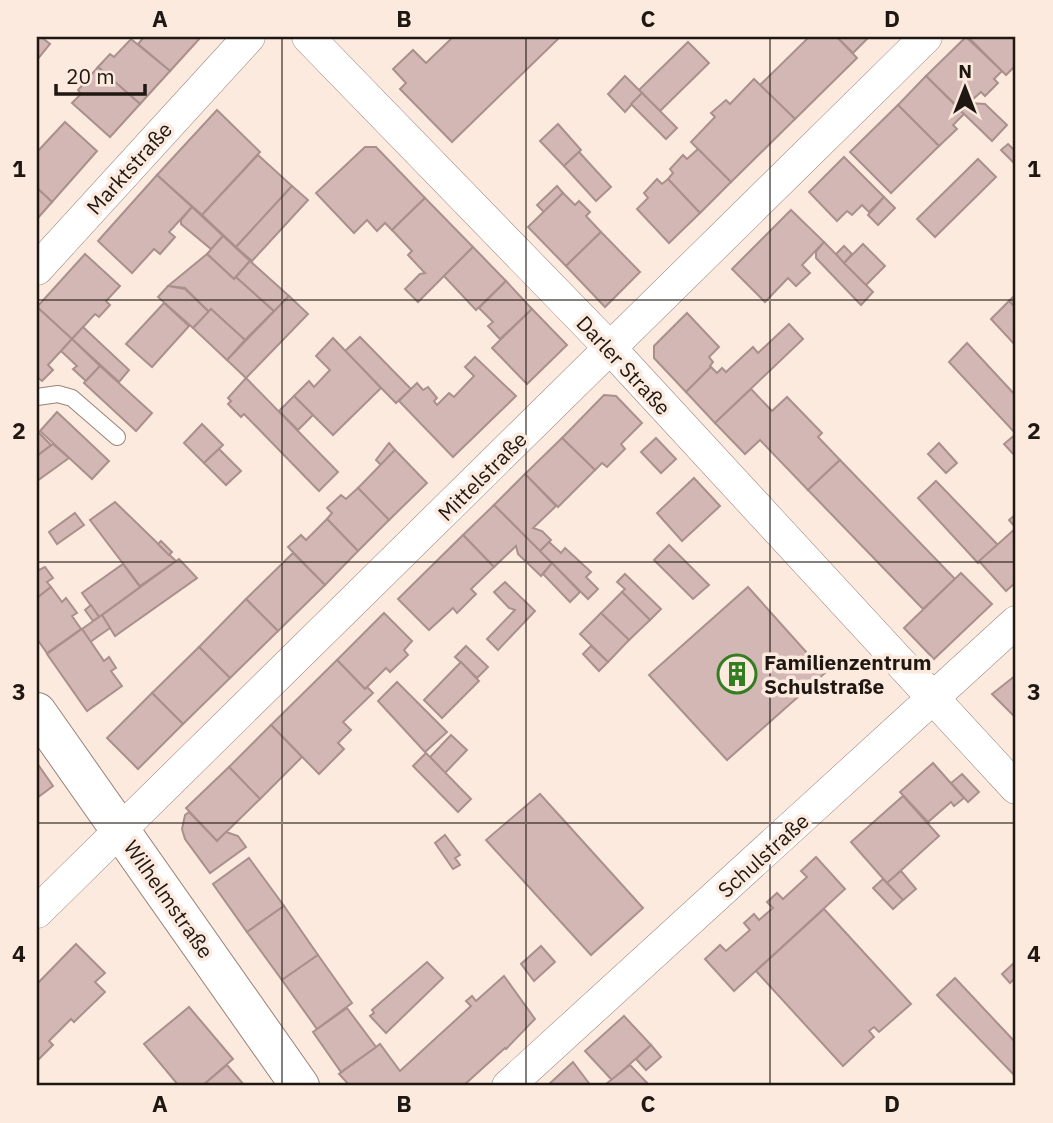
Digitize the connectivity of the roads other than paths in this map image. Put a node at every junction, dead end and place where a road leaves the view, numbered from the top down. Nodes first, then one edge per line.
1 (249, 37) edge
2 (308, 37) edge
3 (926, 37) edge
4 (37, 269) edge
5 (611, 349) junction
6 (37, 397) edge
7 (117, 437) dead end
8 (1016, 622) edge
9 (933, 700) junction
10 (37, 712) edge
11 (1016, 788) edge
12 (121, 831) junction
13 (37, 912) edge
14 (300, 1086) edge
15 (508, 1086) edge

1 - 4 street, Marktstraße
2 - 5 street, Darler Straße
3 - 5 street, Mittelstraße
5 - 9 street, Darler Straße
5 - 12 street, Mittelstraße
6 - 7 lane
8 - 9 street, Schulstraße
9 - 11 street, Darler Straße
9 - 15 street, Schulstraße
10 - 12 street, Wilhelmstraße
12 - 13 street, Mittelstraße
12 - 14 street, Wilhelmstraße

